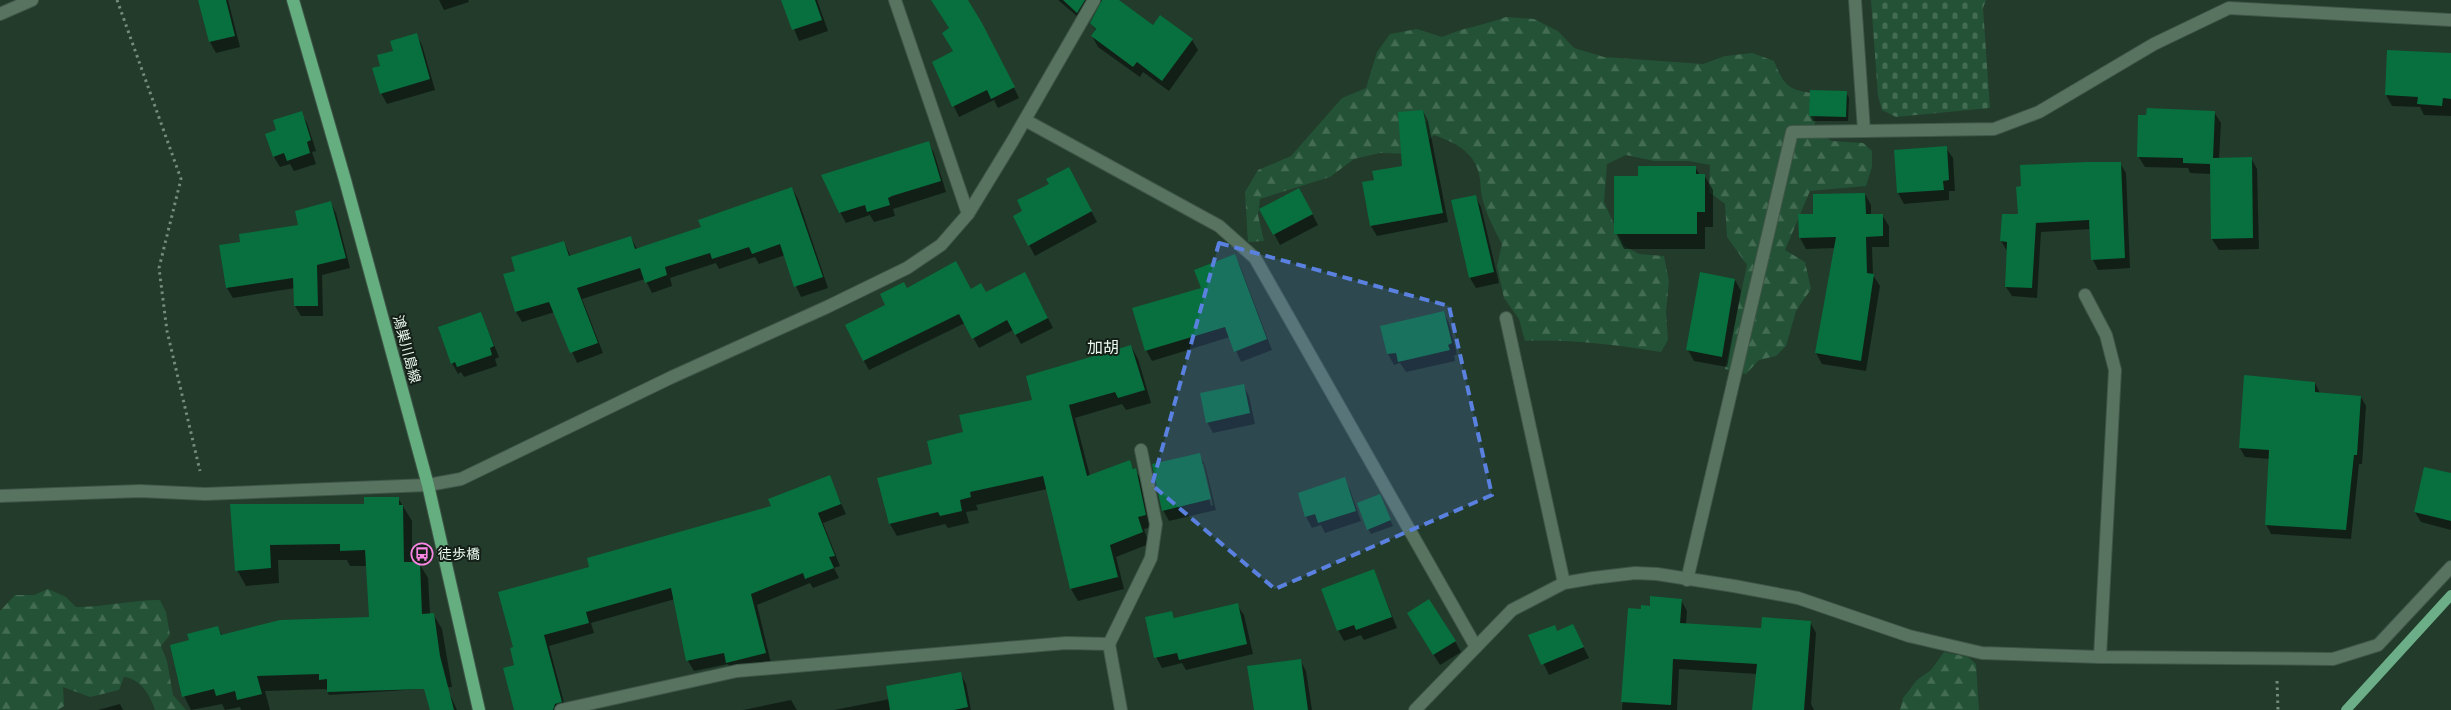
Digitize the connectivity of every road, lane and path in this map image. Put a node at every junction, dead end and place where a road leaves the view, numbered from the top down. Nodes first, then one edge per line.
1 (32, 0) edge
2 (117, 0) edge
3 (294, 0) edge
4 (895, 0) edge
5 (1094, 0) edge
6 (1855, 0) edge
7 (0, 14) edge
8 (2451, 20) edge
9 (1025, 120) junction
10 (1864, 131) junction
11 (968, 214) junction
12 (2085, 295) dead end
13 (1506, 318) dead end
14 (1141, 450) dead end
15 (428, 485) junction
16 (205, 494) junction
17 (0, 496) edge
18 (2451, 567) edge
19 (1687, 580) junction
20 (1564, 583) junction
21 (1109, 644) junction
22 (1476, 648) junction
23 (2100, 657) junction
24 (2276, 658) junction
25 (478, 710) edge
26 (561, 710) edge
27 (1121, 710) edge
28 (1416, 710) edge
29 (2278, 710) edge

1 - 7 street
2 - 16 path
3 - 15 main road, 鴻巣川島線
4 - 11 street
5 - 9 street
6 - 10 street
8 - 10 street
9 - 11 street
9 - 22 street
10 - 19 street
11 - 15 street
12 - 23 street
13 - 20 street
14 - 21 street
15 - 16 street
15 - 25 main road, 鴻巣川島線
16 - 17 street
18 - 24 street
19 - 20 street
19 - 23 street
20 - 22 street
21 - 26 street
21 - 27 street
22 - 28 street
23 - 24 street
24 - 29 path

